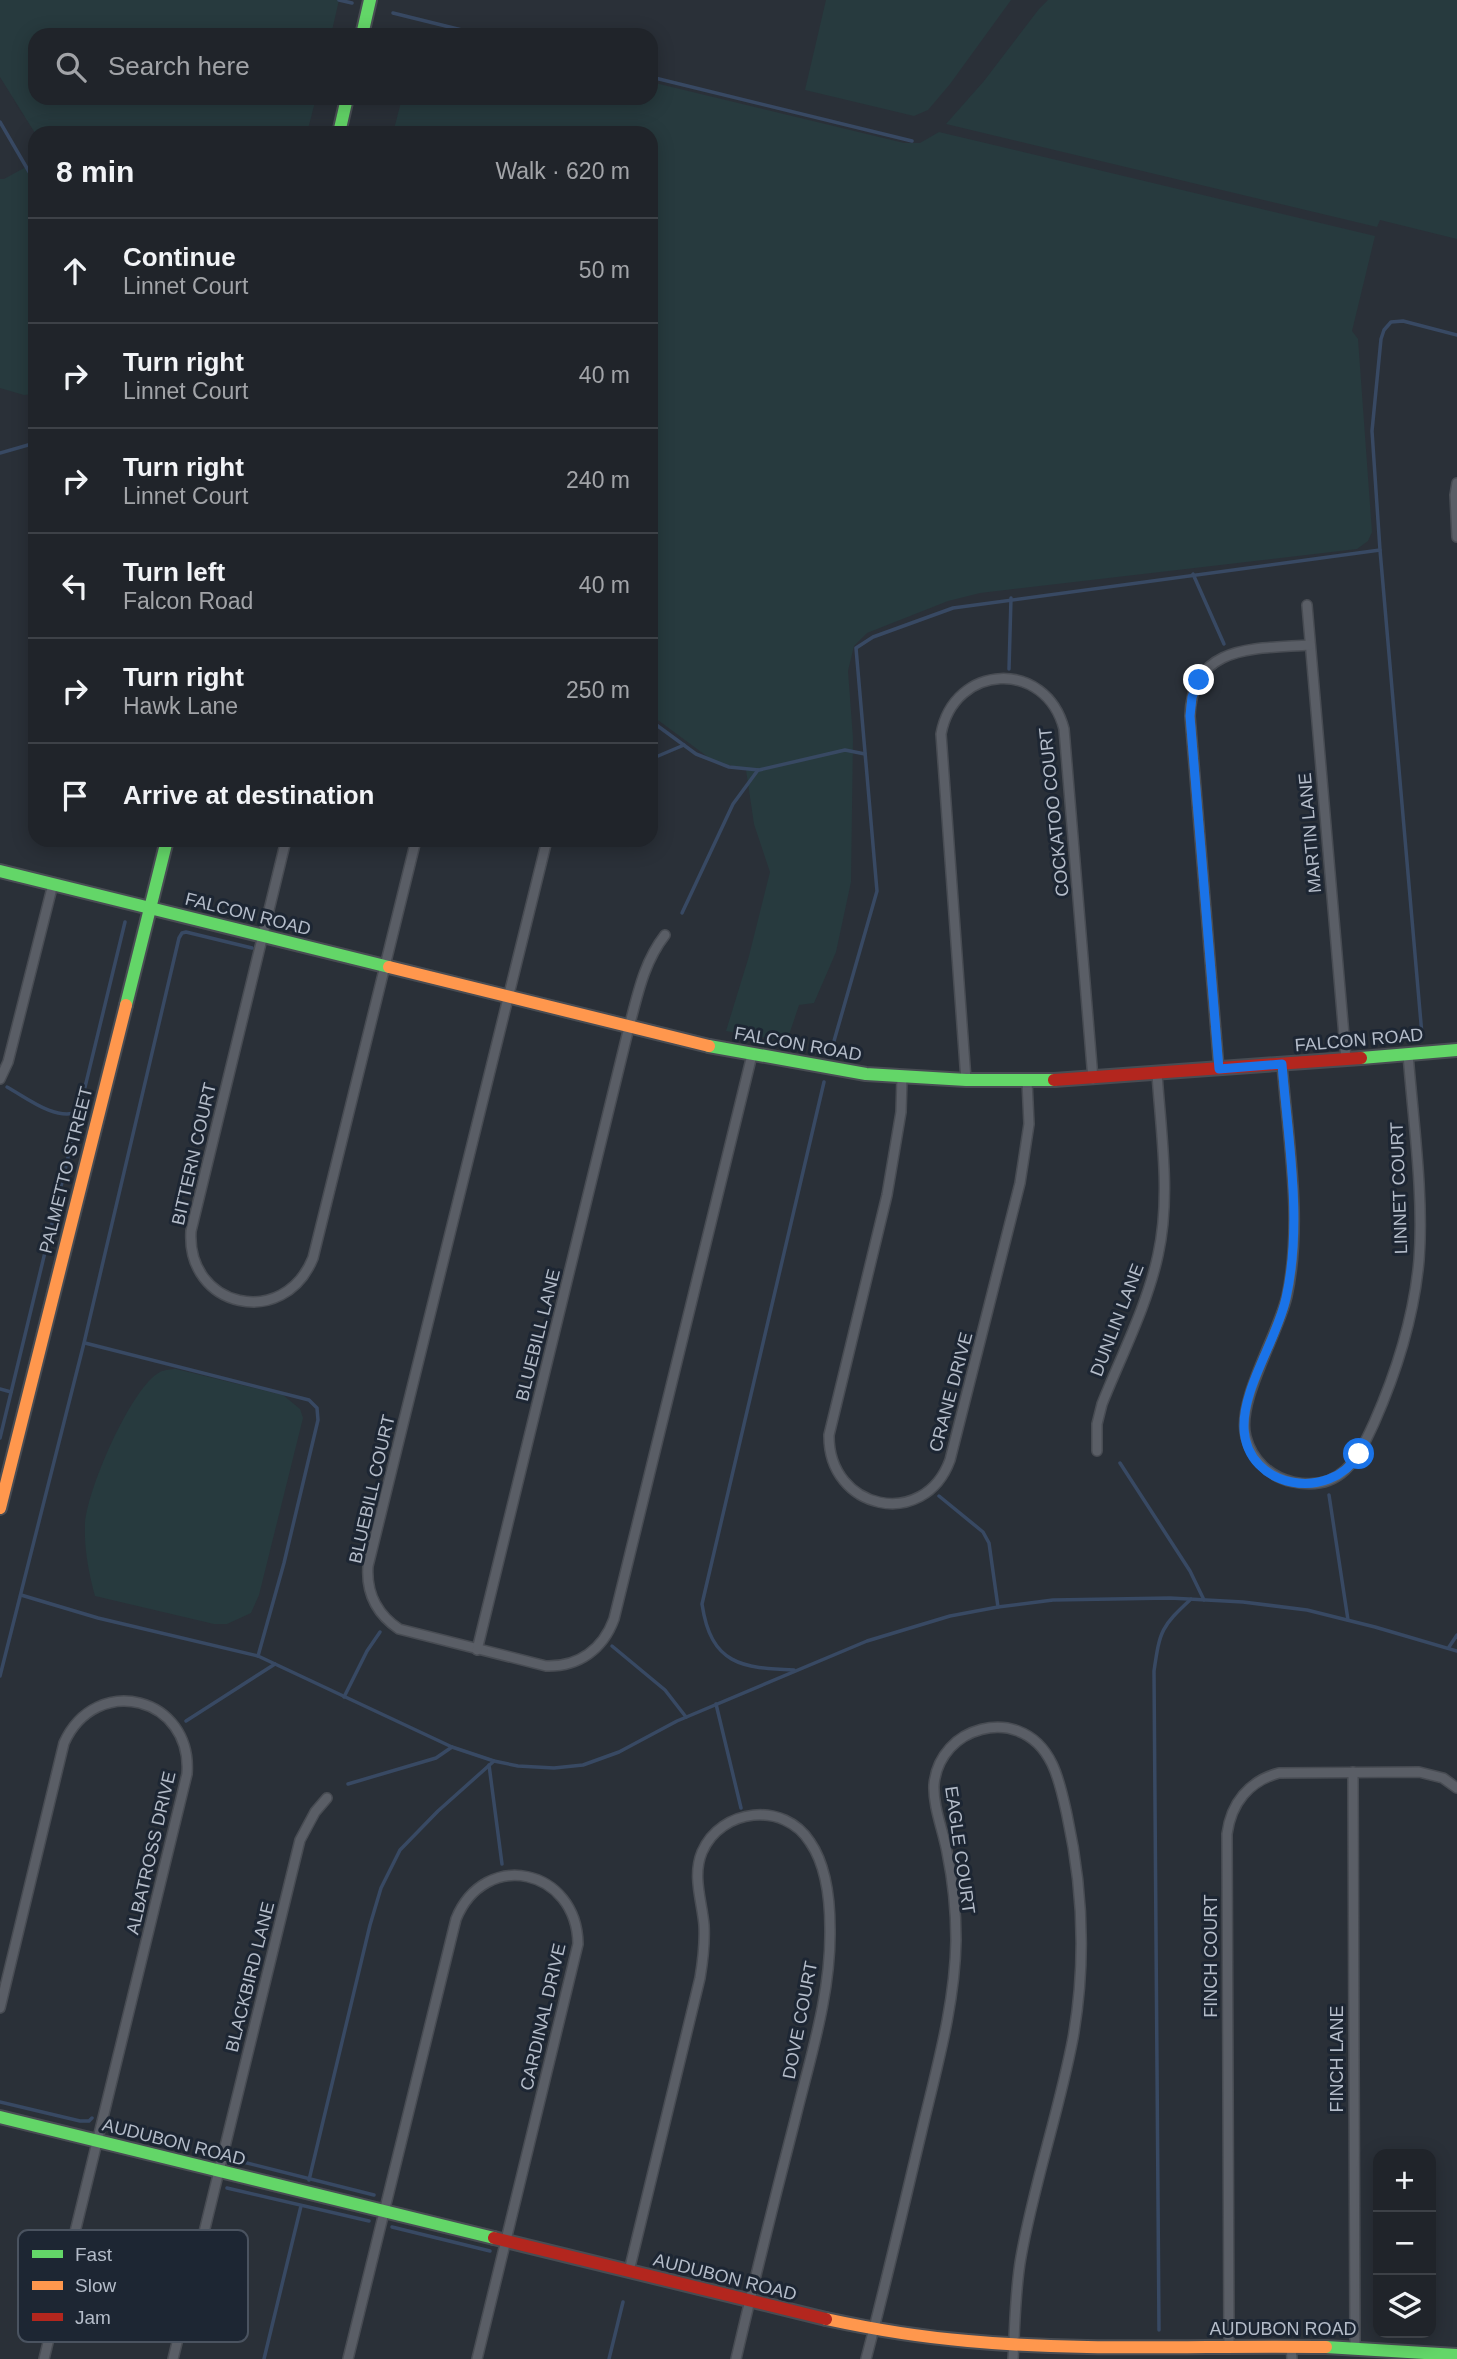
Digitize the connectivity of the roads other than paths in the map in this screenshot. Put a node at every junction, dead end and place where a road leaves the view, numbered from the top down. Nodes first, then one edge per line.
1 (370, 0) edge
2 (364, 28) edge
3 (345, 105) edge
4 (341, 126) edge
5 (1457, 483) edge
6 (1457, 537) edge
7 (1307, 604) dead end
8 (1310, 645) junction
9 (165, 847) edge
10 (284, 847) edge
11 (414, 847) edge
12 (545, 847) edge
13 (0, 872) edge
14 (53, 884) junction
15 (149, 908) junction
16 (665, 935) dead end
17 (262, 936) junction
18 (386, 966) junction
19 (507, 996) junction
20 (629, 1027) junction
21 (1457, 1050) edge
22 (1408, 1054) junction
23 (752, 1055) junction
24 (1346, 1059) junction
25 (1282, 1064) junction
26 (1219, 1069) junction
27 (1157, 1074) junction
28 (902, 1077) junction
29 (0, 1079) edge
30 (1093, 1079) junction
31 (966, 1080) junction
32 (1027, 1081) junction
33 (1097, 1451) dead end
34 (0, 1508) edge
35 (477, 1650) junction
36 (1353, 1772) junction
37 (1457, 1788) edge
38 (327, 1798) dead end
39 (0, 2008) edge
40 (0, 2117) edge
41 (97, 2141) junction
42 (219, 2171) junction
43 (384, 2211) junction
44 (75, 2230) edge
45 (205, 2230) edge
46 (506, 2242) junction
47 (629, 2271) junction
48 (750, 2301) junction
49 (874, 2329) junction
50 (177, 2342) edge
51 (1014, 2344) junction
52 (1229, 2346) junction
53 (1355, 2346) junction
54 (1157, 2353) edge
55 (1292, 2353) edge
56 (1418, 2355) edge
57 (1457, 2355) edge
58 (173, 2359) edge
59 (348, 2359) edge
60 (478, 2359) edge
61 (736, 2359) edge
62 (866, 2359) edge
63 (1013, 2359) edge

1 - 2 street
3 - 4 street
5 - 6 street
7 - 8 street, MARTIN LANE
8 - 24 street, MARTIN LANE
8 - 26 street
9 - 15 street, PALMETTO STREET
10 - 17 street, BITTERN COURT
11 - 18 street, BITTERN COURT
12 - 19 street, BLUEBILL COURT
13 - 14 street, FALCON ROAD
14 - 15 street, FALCON ROAD
14 - 29 street
15 - 17 street, FALCON ROAD
15 - 34 street, PALMETTO STREET
16 - 20 street, BLUEBILL LANE
17 - 18 street, FALCON ROAD
17 - 18 street, BITTERN COURT
18 - 19 street, FALCON ROAD
19 - 20 street, FALCON ROAD
19 - 35 street, BLUEBILL COURT
20 - 23 street, FALCON ROAD
20 - 35 street, BLUEBILL LANE
21 - 22 street, FALCON ROAD
22 - 24 street, FALCON ROAD
22 - 25 street, LINNET COURT
23 - 28 street, FALCON ROAD
23 - 35 street, BLUEBILL COURT
24 - 25 street, FALCON ROAD
25 - 26 street, FALCON ROAD
26 - 27 street, FALCON ROAD
27 - 30 street, FALCON ROAD
27 - 33 street, DUNLIN LANE
28 - 31 street, FALCON ROAD
28 - 32 street, CRANE DRIVE
30 - 31 street, COCKATOO COURT
30 - 32 street, FALCON ROAD
31 - 32 street, FALCON ROAD
36 - 37 street, FINCH COURT
36 - 52 street, FINCH COURT
36 - 53 street, FINCH LANE
38 - 42 street, BLACKBIRD LANE
39 - 41 street, ALBATROSS DRIVE
40 - 41 street, AUDUBON ROAD
41 - 42 street, AUDUBON ROAD
41 - 44 street, ALBATROSS DRIVE
42 - 43 street, AUDUBON ROAD
42 - 45 street, BLACKBIRD LANE
43 - 46 street, AUDUBON ROAD
43 - 46 street, CARDINAL DRIVE
43 - 59 street, CARDINAL DRIVE
46 - 47 street, AUDUBON ROAD
46 - 60 street, CARDINAL DRIVE
47 - 48 street, AUDUBON ROAD
47 - 48 street, DOVE COURT
48 - 49 street, AUDUBON ROAD
48 - 61 street, DOVE COURT
49 - 51 street, AUDUBON ROAD
49 - 51 street, EAGLE COURT
49 - 62 street, EAGLE COURT
50 - 58 street, BLACKBIRD LANE
51 - 54 street, AUDUBON ROAD
51 - 63 street, EAGLE COURT
52 - 54 street, AUDUBON ROAD
52 - 55 street, AUDUBON ROAD
53 - 55 street, AUDUBON ROAD
53 - 56 street, AUDUBON ROAD
56 - 57 street, AUDUBON ROAD

